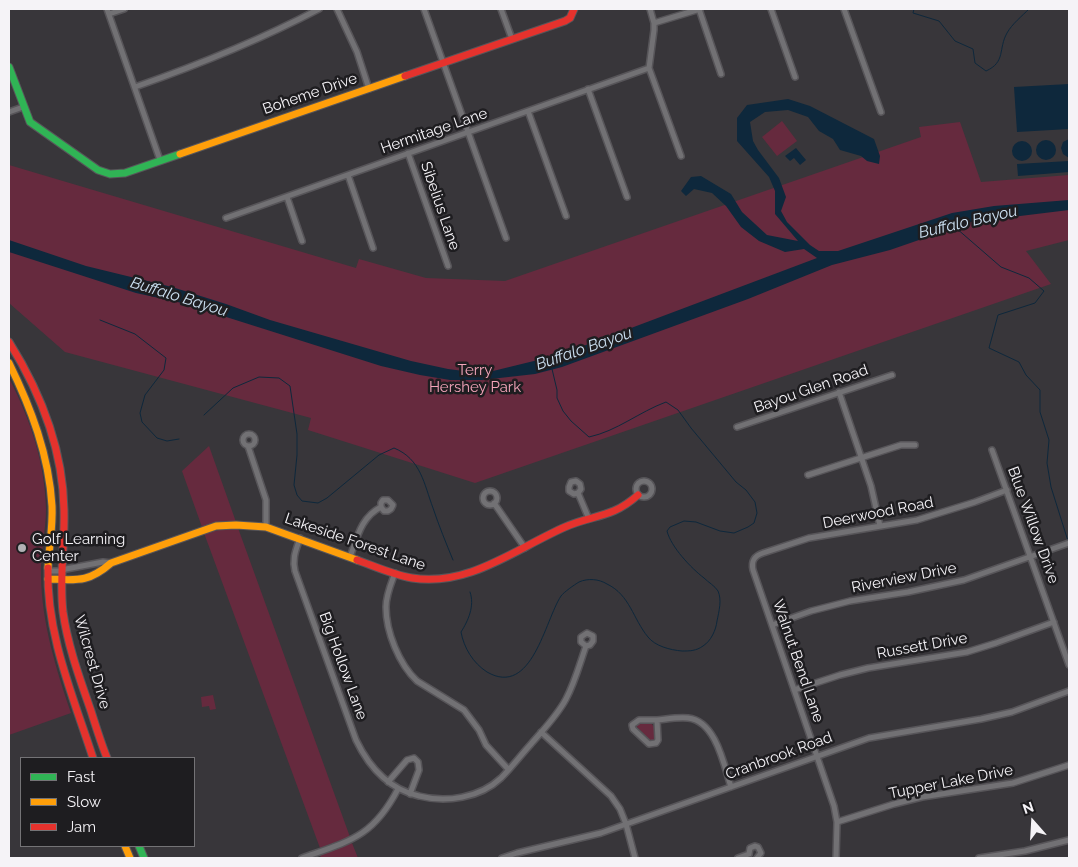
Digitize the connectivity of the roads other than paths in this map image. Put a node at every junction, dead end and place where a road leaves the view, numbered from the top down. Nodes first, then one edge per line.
1 (124, 9) edge
2 (319, 9) edge
3 (337, 9) edge
4 (424, 9) edge
5 (500, 9) edge
6 (574, 9) edge
7 (650, 9) edge
8 (699, 9) edge
9 (771, 9) edge
10 (844, 9) edge
11 (108, 11) edge
12 (654, 22) junction
13 (512, 39) junction
14 (444, 62) junction
15 (9, 67) edge
16 (649, 68) junction
17 (721, 74) dead end
18 (795, 77) dead end
19 (134, 87) junction
20 (368, 89) junction
21 (588, 90) junction
22 (23, 107) junction
23 (528, 111) junction
24 (9, 112) edge
25 (881, 112) dead end
26 (468, 132) junction
27 (408, 153) junction
28 (681, 156) dead end
29 (160, 160) junction
30 (348, 175) junction
31 (286, 197) junction
32 (627, 197) dead end
33 (566, 216) dead end
34 (226, 218) dead end
35 (506, 238) dead end
36 (302, 241) dead end
37 (373, 248) dead end
38 (448, 266) dead end
39 (9, 342) edge
40 (9, 363) edge
41 (892, 375) dead end
42 (839, 392) junction
43 (737, 427) dead end
44 (915, 445) dead end
45 (248, 446) dead end
46 (992, 450) dead end
47 (862, 458) junction
48 (808, 475) dead end
49 (1007, 490) junction
50 (578, 493) dead end
51 (638, 495) dead end
52 (494, 504) dead end
53 (380, 507) dead end
54 (589, 519) junction
55 (880, 526) junction
56 (266, 527) junction
57 (300, 538) junction
58 (1069, 543) edge
59 (525, 548) junction
60 (1030, 556) junction
61 (350, 557) junction
62 (753, 559) joint
63 (110, 563) junction
64 (48, 571) junction
65 (61, 571) junction
66 (394, 573) junction
67 (48, 579) junction
68 (61, 579) junction
69 (1054, 622) junction
70 (772, 625) junction
71 (586, 646) dead end
72 (1069, 665) edge
73 (794, 690) junction
74 (1069, 691) edge
75 (657, 720) junction
76 (541, 732) junction
77 (818, 756) junction
78 (93, 757) edge
79 (107, 757) edge
80 (1069, 766) edge
81 (508, 768) junction
82 (388, 782) junction
83 (731, 787) junction
84 (398, 789) junction
85 (410, 794) junction
86 (836, 822) junction
87 (626, 824) junction
88 (1069, 840) edge
89 (313, 856) edge
90 (751, 856) edge
91 (302, 858) edge
92 (502, 858) edge
93 (635, 858) edge
94 (738, 858) edge
95 (757, 858) edge
96 (836, 858) edge
97 (979, 858) edge

1 - 11 street
2 - 19 street
3 - 20 street
4 - 14 street
5 - 13 street
6 - 13 street, Boheme Drive
7 - 12 street
8 - 12 street
8 - 17 street
9 - 18 street
10 - 25 street
11 - 19 street
12 - 16 street
13 - 14 street, Boheme Drive
14 - 20 street, Boheme Drive
14 - 26 street
15 - 22 street, Boheme Drive
16 - 21 street, Hermitage Lane
16 - 28 street
19 - 29 street
20 - 29 street, Boheme Drive
21 - 23 street, Hermitage Lane
21 - 32 street
22 - 24 street
22 - 29 street, Boheme Drive
23 - 26 street, Hermitage Lane
23 - 33 street
26 - 27 street, Hermitage Lane
26 - 35 street
27 - 30 street, Hermitage Lane
27 - 38 street, Sibelius Lane
30 - 31 street, Hermitage Lane
30 - 37 street
31 - 34 street, Hermitage Lane
31 - 36 street
39 - 65 street, Wilcrest Drive
40 - 64 street, Wilcrest Drive
41 - 42 street, Bayou Glen Road
42 - 43 street, Bayou Glen Road
42 - 47 street
44 - 47 street
45 - 56 street
46 - 49 street, Blue Willow Drive
47 - 48 street
47 - 55 street
49 - 55 street, Deerwood Road
49 - 60 street, Blue Willow Drive
50 - 54 street
51 - 54 street, Lakeside Forest Lane
52 - 59 street
53 - 61 street
54 - 59 street, Lakeside Forest Lane
55 - 62 street, Deerwood Road
56 - 57 street, Lakeside Forest Lane
56 - 63 street, Lakeside Forest Lane
57 - 61 street, Lakeside Forest Lane
57 - 82 street, Big Hollow Lane
58 - 60 street, Riverview Drive
59 - 66 street, Lakeside Forest Lane
60 - 69 street, Blue Willow Drive
60 - 70 street, Riverview Drive
61 - 66 street, Lakeside Forest Lane
62 - 70 street, Walnut Bend Lane
63 - 65 street, Lakeside Forest Lane
63 - 68 street, Lakeside Forest Lane
64 - 65 street, Lakeside Forest Lane
64 - 67 street, Wilcrest Drive
65 - 68 street, Wilcrest Drive
66 - 81 street
67 - 68 street, Lakeside Forest Lane
67 - 78 street, Wilcrest Drive
68 - 79 street, Wilcrest Drive
69 - 72 street, Blue Willow Drive
69 - 73 street, Russett Drive
70 - 73 street, Walnut Bend Lane
71 - 76 street, Big Hollow Lane
73 - 77 street, Walnut Bend Lane
74 - 77 street, Cranbrook Road
75 - 75 street
75 - 83 street
76 - 81 street, Big Hollow Lane
76 - 87 street
77 - 83 street, Cranbrook Road
77 - 86 street, Walnut Bend Lane
80 - 86 street, Tupper Lake Drive
81 - 85 street, Big Hollow Lane
82 - 84 street, Big Hollow Lane
82 - 85 street
83 - 87 street, Cranbrook Road
84 - 85 street, Big Hollow Lane
84 - 89 street
86 - 96 street, Walnut Bend Lane
87 - 92 street, Cranbrook Road
87 - 93 street
88 - 97 street
89 - 91 street
90 - 94 street
90 - 95 street

